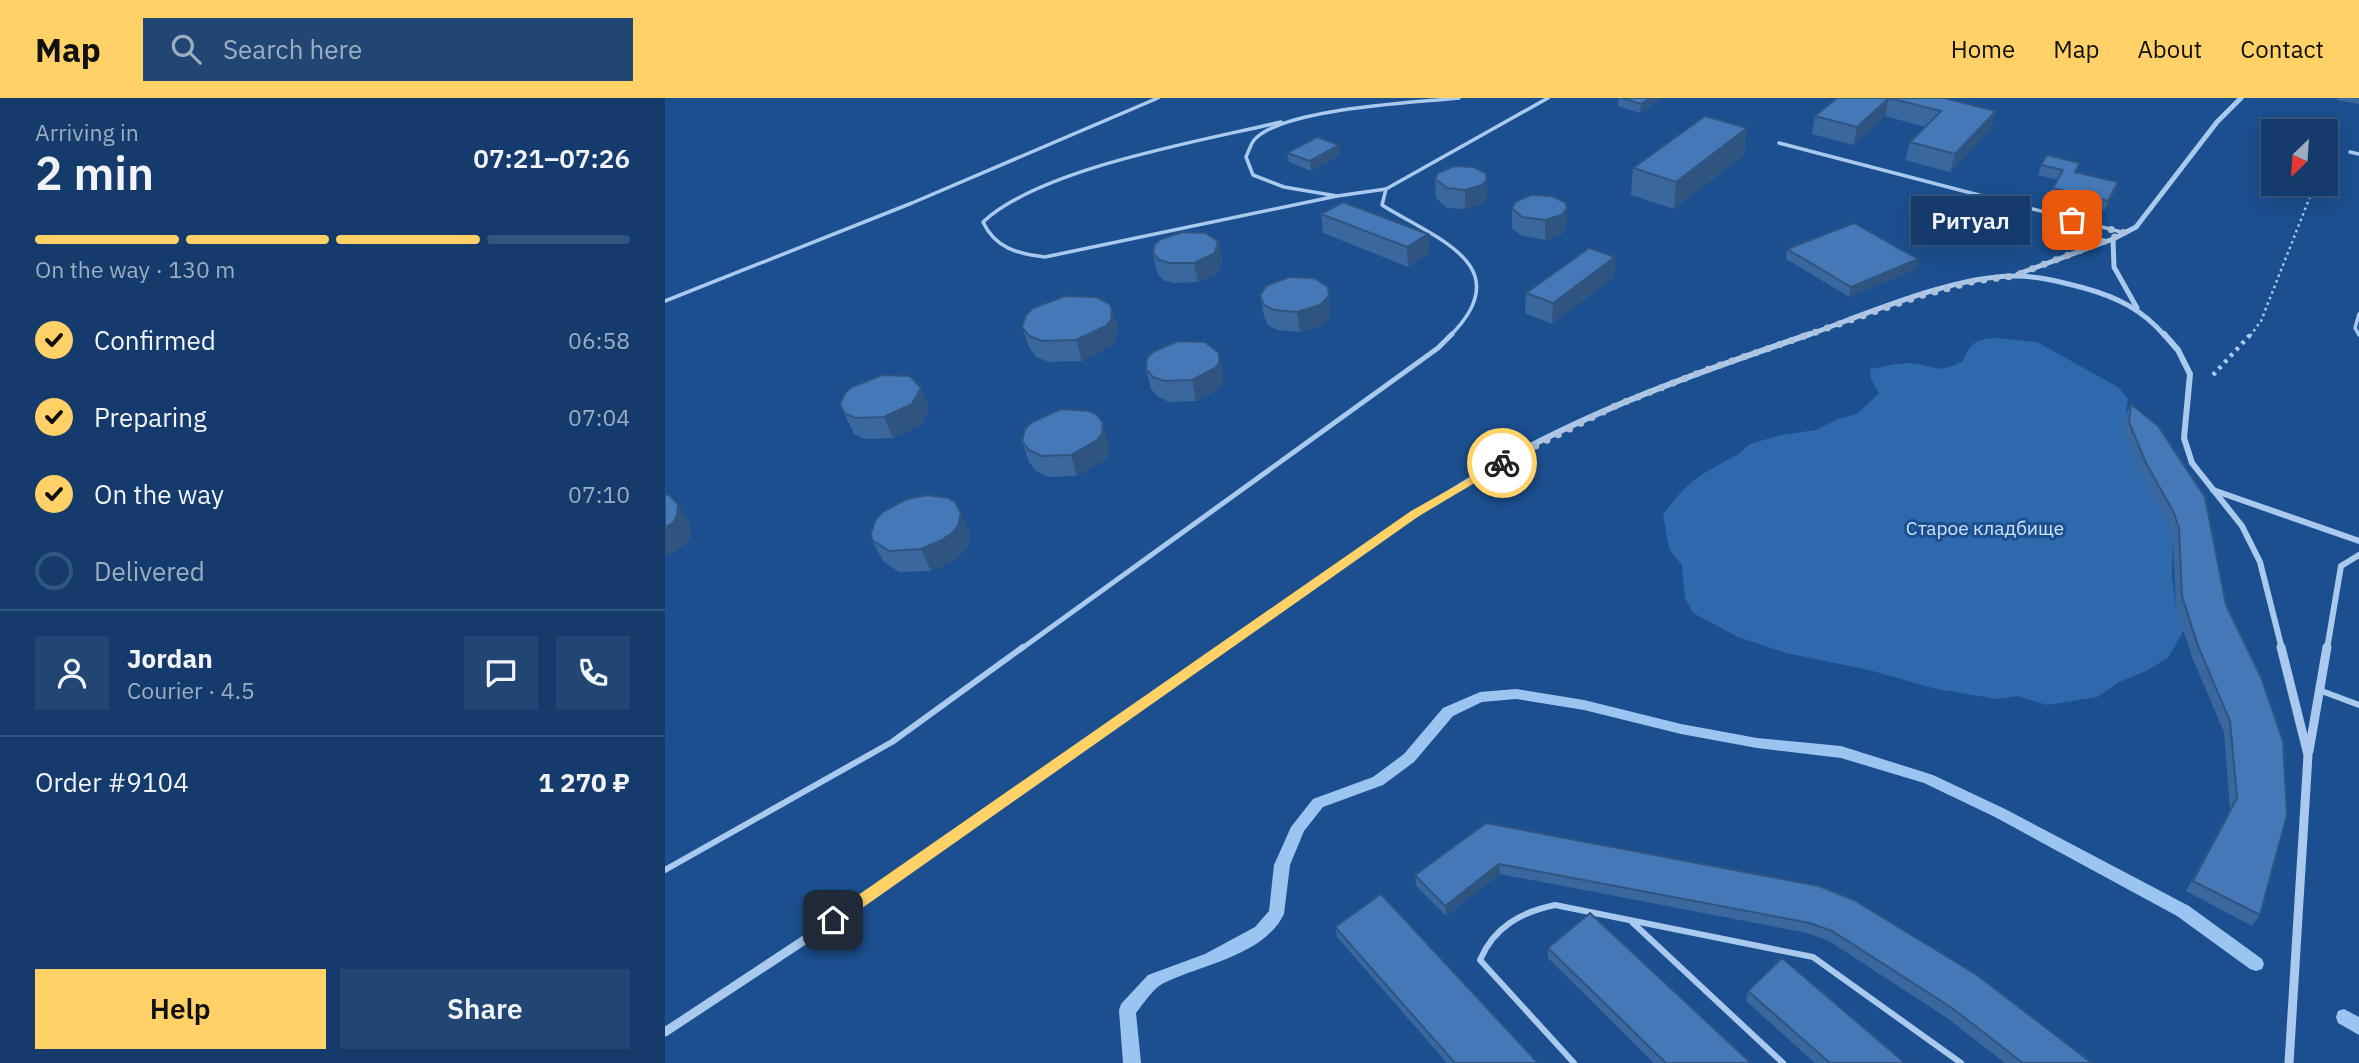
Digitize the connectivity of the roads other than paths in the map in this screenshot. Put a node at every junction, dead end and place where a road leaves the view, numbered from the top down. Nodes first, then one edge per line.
1 (1158, 98) edge
2 (1459, 98) edge
3 (1548, 98) edge
4 (2241, 98) edge
5 (1281, 122) junction
6 (1779, 143) dead end
7 (2350, 152) dead end
8 (2359, 154) edge
9 (1386, 189) junction
10 (1337, 195) junction
11 (2125, 233) junction
12 (2113, 239) junction
13 (2014, 276) junction
14 (665, 301) edge
15 (2139, 311) junction
16 (2359, 314) edge
17 (2359, 335) edge
18 (2212, 490) junction
19 (2359, 541) edge
20 (2359, 555) edge
21 (2319, 690) junction
22 (2359, 705) edge
23 (2308, 755) junction
24 (665, 870) edge
25 (1629, 920) junction
26 (665, 1032) edge
27 (1574, 1063) edge
28 (1783, 1063) edge
29 (1961, 1063) edge
30 (2289, 1063) edge

1 - 14 lane
2 - 5 lane
3 - 9 lane
4 - 11 street
5 - 10 lane
5 - 10 lane
6 - 11 lane
7 - 8 lane
9 - 10 lane
9 - 24 lane
11 - 12 street
12 - 13 street
12 - 15 street
13 - 15 street
13 - 26 street
15 - 18 street
16 - 17 lane
18 - 19 street
18 - 23 street
20 - 21 street
21 - 22 lane
21 - 23 street
23 - 30 street
25 - 27 lane
25 - 28 lane
25 - 29 lane

